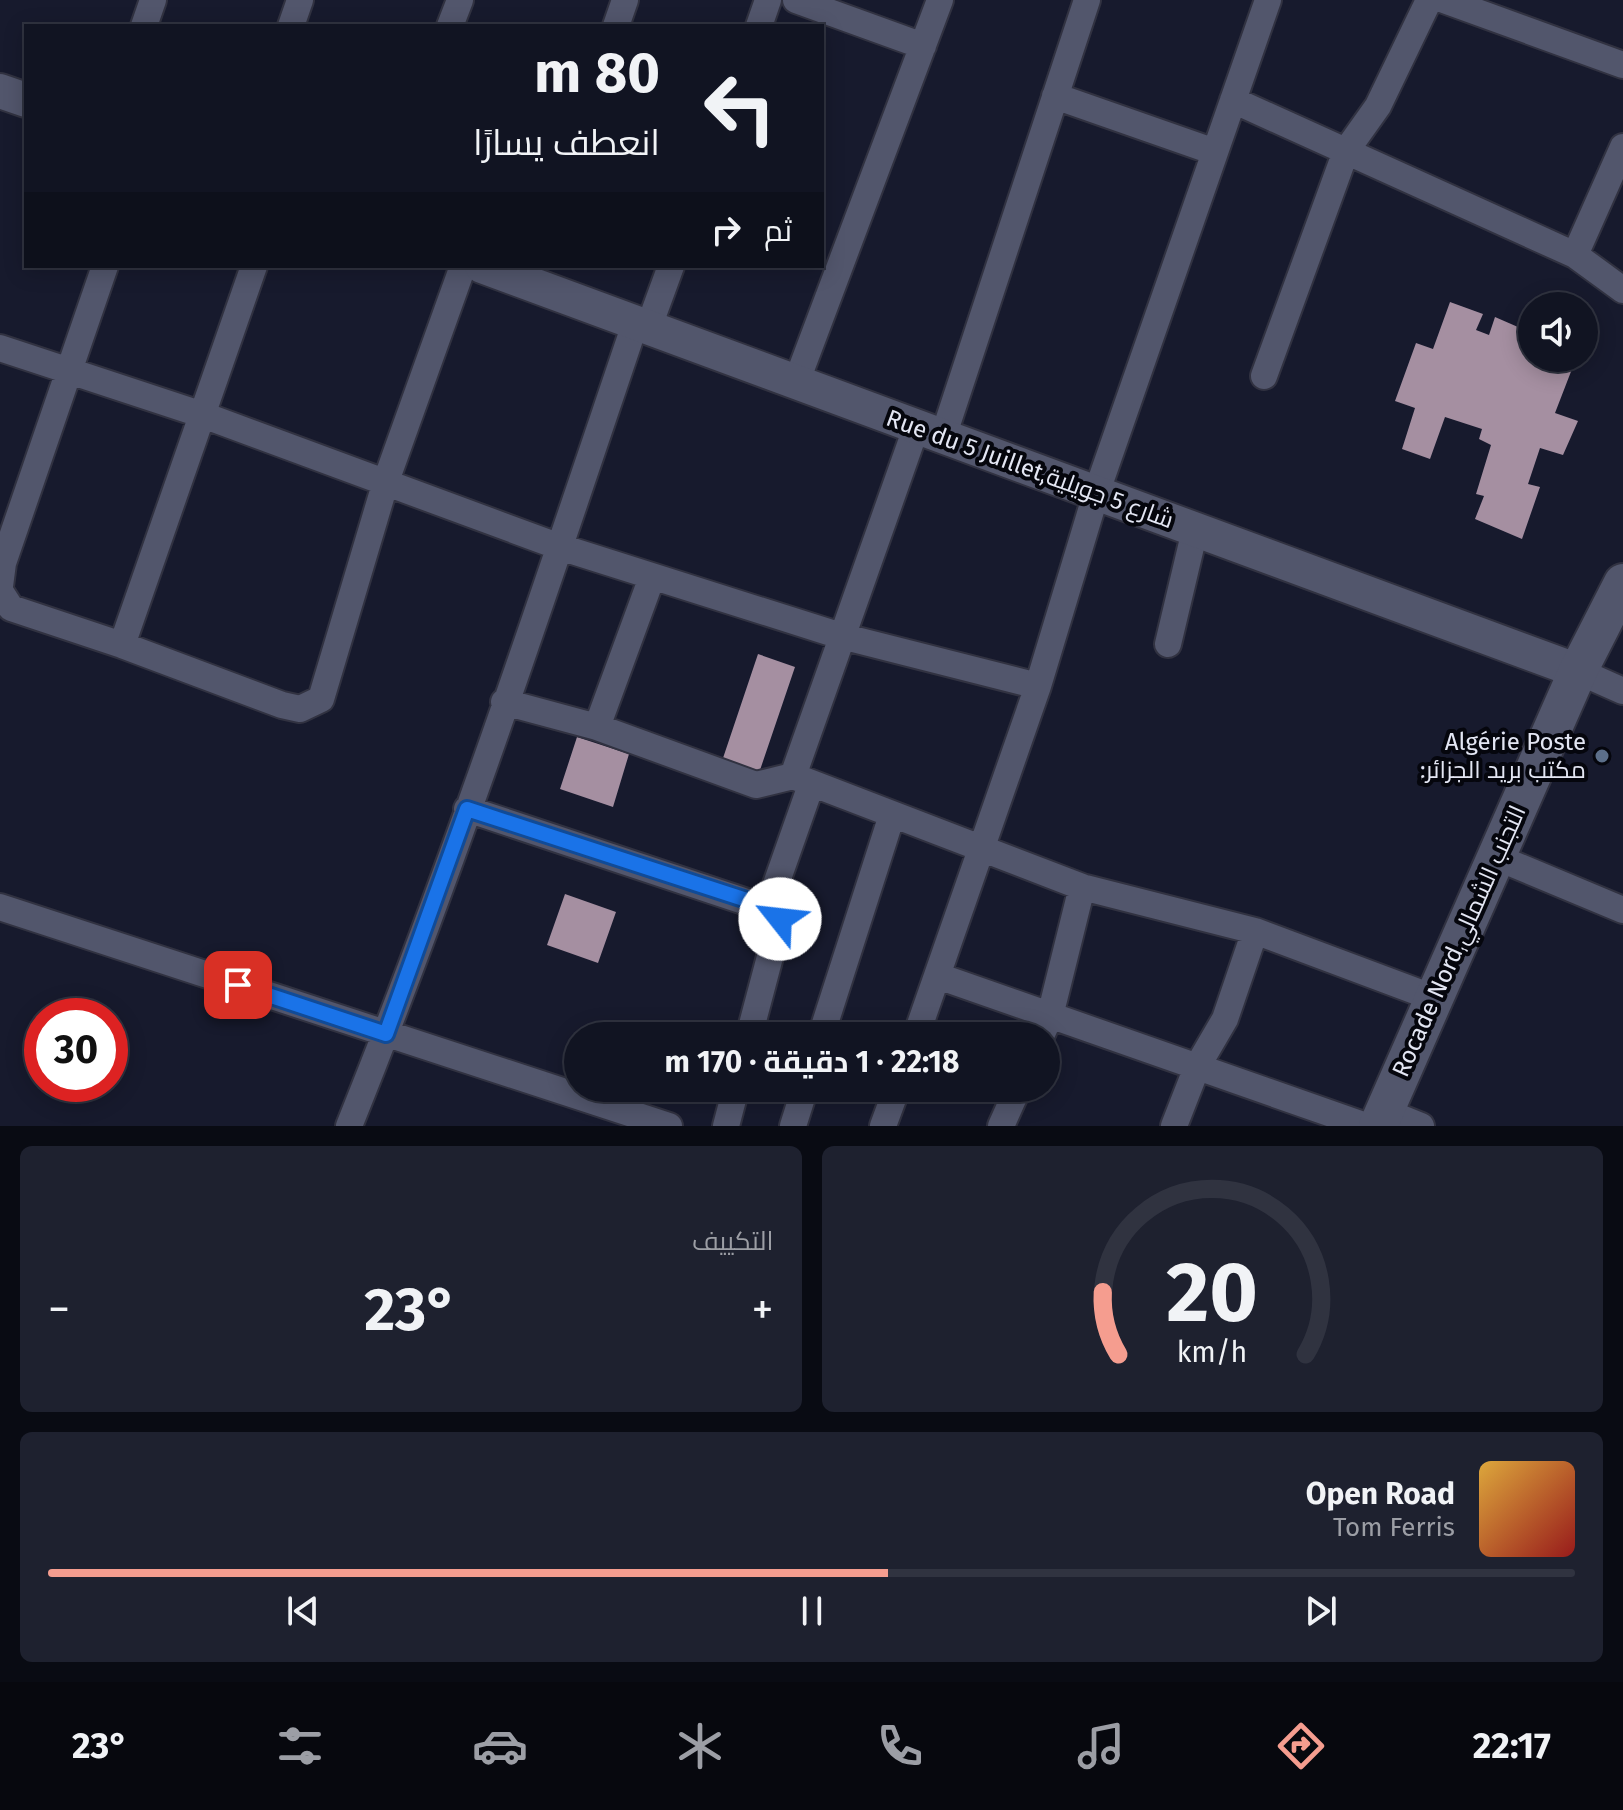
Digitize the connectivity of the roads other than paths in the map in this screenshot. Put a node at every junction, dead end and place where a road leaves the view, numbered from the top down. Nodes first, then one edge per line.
1 (153, 0) edge
2 (300, 0) edge
3 (460, 0) edge
4 (625, 0) edge
5 (768, 0) edge
6 (796, 0) edge
7 (940, 0) edge
8 (1087, 0) edge
9 (1268, 0) edge
10 (1429, 0) edge
11 (1444, 0) edge
12 (145, 24) edge
13 (292, 24) edge
14 (451, 24) edge
15 (617, 24) edge
16 (760, 24) edge
17 (923, 46) junction
18 (1623, 65) edge
19 (0, 91) edge
20 (1055, 96) junction
21 (24, 99) edge
22 (1233, 100) junction
23 (1623, 147) edge
24 (1346, 151) junction
25 (1215, 152) junction
26 (1575, 255) junction
27 (104, 268) edge
28 (253, 268) edge
29 (462, 268) edge
30 (492, 268) edge
31 (670, 268) edge
32 (528, 275) edge
33 (1623, 290) edge
34 (642, 327) junction
35 (0, 348) edge
36 (68, 373) junction
37 (1264, 376) dead end
38 (796, 383) junction
39 (203, 415) junction
40 (929, 432) junction
41 (386, 481) junction
42 (1096, 494) junction
43 (1195, 530) junction
44 (560, 547) junction
45 (652, 577) junction
46 (1623, 583) edge
47 (0, 588) edge
48 (841, 636) junction
49 (1168, 644) dead end
50 (122, 645) junction
51 (1578, 671) junction
52 (1038, 686) junction
53 (1623, 691) edge
54 (504, 702) junction
55 (597, 727) junction
56 (802, 780) junction
57 (467, 809) junction
58 (892, 815) junction
59 (984, 849) junction
60 (1496, 857) junction
61 (1082, 887) junction
62 (0, 907) edge
63 (768, 907) junction
64 (1623, 910) edge
65 (1255, 931) junction
66 (938, 976) junction
67 (1434, 998) junction
68 (753, 1022) edge
69 (825, 1022) edge
70 (921, 1022) edge
71 (1037, 1022) edge
72 (1047, 1022) edge
73 (1060, 1030) edge
74 (386, 1034) junction
75 (1197, 1067) junction
76 (732, 1102) edge
77 (801, 1102) edge
78 (892, 1102) edge
79 (1012, 1102) edge
80 (1376, 1121) edge
81 (349, 1126) edge
82 (669, 1126) edge
83 (726, 1126) edge
84 (793, 1126) edge
85 (883, 1126) edge
86 (1001, 1126) edge
87 (1174, 1126) edge
88 (1421, 1126) edge

1 - 12 street
2 - 13 street
3 - 14 street
4 - 15 street
5 - 16 street
6 - 17 street
7 - 17 street
8 - 20 street
9 - 22 street
10 - 24 street
11 - 18 street
17 - 38 street
19 - 21 street
20 - 25 street
20 - 40 street
22 - 24 street
22 - 25 street
23 - 26 street
24 - 26 street
24 - 37 street
25 - 42 street
26 - 33 street
27 - 36 street
28 - 39 street
29 - 41 street
30 - 32 street, Rue du 5 Juillet,شارع 5 جويلية
31 - 34 street
32 - 34 street, Rue du 5 Juillet,شارع 5 جويلية
34 - 38 street, Rue du 5 Juillet,شارع 5 جويلية
34 - 44 street
35 - 36 street
36 - 39 street
36 - 47 street
38 - 40 street, Rue du 5 Juillet,شارع 5 جويلية
39 - 41 street
39 - 50 street
40 - 42 street, Rue du 5 Juillet,شارع 5 جويلية
40 - 48 street
41 - 44 street
41 - 50 street
42 - 43 street, Rue du 5 Juillet,شارع 5 جويلية
42 - 52 street
43 - 49 street
43 - 51 street, Rue du 5 Juillet,شارع 5 جويلية
44 - 45 street
44 - 54 street
45 - 48 street
45 - 55 street
46 - 51 main road, Rocade Nord,التجنب الشمالي
47 - 50 street
48 - 52 street
48 - 56 street
51 - 53 street
51 - 60 main road, Rocade Nord,التجنب الشمالي
52 - 59 street
54 - 55 street
54 - 57 street
55 - 56 street
56 - 58 street
56 - 63 street
57 - 63 street
57 - 74 street
58 - 59 street
58 - 69 street
59 - 61 street
59 - 66 street
60 - 64 street
60 - 67 main road, Rocade Nord,التجنب الشمالي
61 - 65 street
61 - 72 street
62 - 74 street
63 - 68 street
65 - 67 street
65 - 75 street
66 - 70 street
66 - 71 street
67 - 80 main road, Rocade Nord,التجنب الشمالي
73 - 75 street
74 - 81 street
74 - 82 street
75 - 80 street
75 - 87 street
76 - 83 street
77 - 84 street
78 - 85 street
79 - 86 street
80 - 88 street

